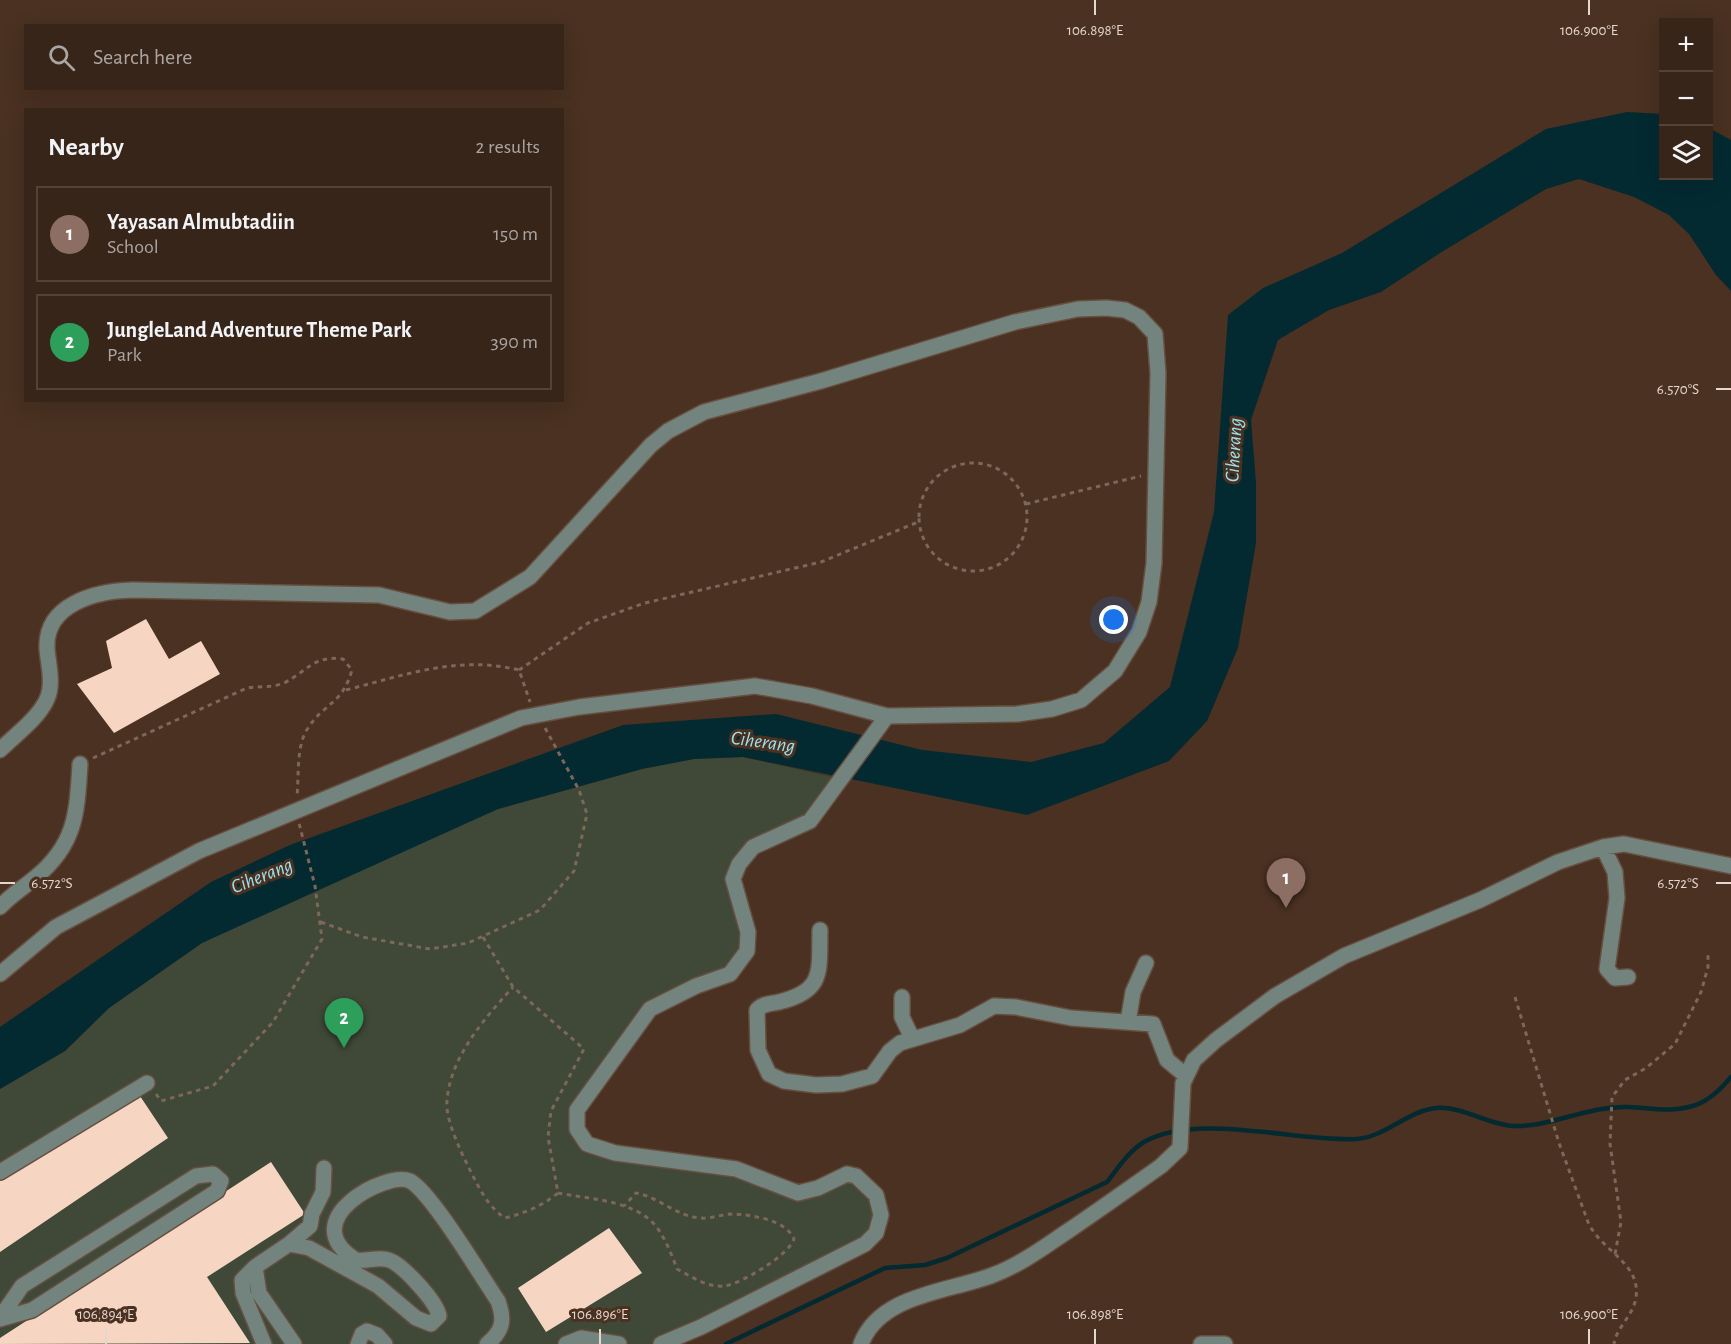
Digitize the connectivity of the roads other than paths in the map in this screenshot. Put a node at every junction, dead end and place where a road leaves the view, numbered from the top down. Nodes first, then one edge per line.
1 (887, 716) junction
2 (0, 750) edge
3 (80, 764) road end
4 (1603, 847) junction
5 (1731, 866) edge
6 (0, 907) edge
7 (820, 930) dead end
8 (1146, 963) dead end
9 (0, 974) edge
10 (1629, 977) dead end
11 (902, 997) dead end
12 (1128, 1022) junction
13 (912, 1038) junction
14 (1185, 1075) junction
15 (147, 1083) road end
16 (324, 1168) dead end
17 (0, 1172) edge
18 (289, 1244) junction
19 (77, 1251) junction
20 (255, 1267) junction
21 (94, 1270) junction
22 (0, 1318) edge
23 (264, 1344) edge
24 (294, 1344) edge
25 (358, 1344) edge
26 (385, 1344) edge
27 (487, 1344) edge
28 (566, 1344) edge
29 (619, 1344) edge
30 (661, 1344) edge
31 (861, 1344) edge
32 (1201, 1344) edge
33 (1225, 1344) edge

1 - 2 street
1 - 9 street
1 - 30 street
3 - 6 street
4 - 5 street
4 - 10 street
4 - 14 street
7 - 13 street
8 - 12 street
11 - 13 street
12 - 13 street
12 - 14 street
14 - 31 street
15 - 17 street
16 - 18 street
18 - 20 street
18 - 27 street
19 - 21 street
19 - 21 street
19 - 22 street
20 - 23 street
20 - 24 street
21 - 22 street
25 - 26 street
28 - 29 street
32 - 33 street

